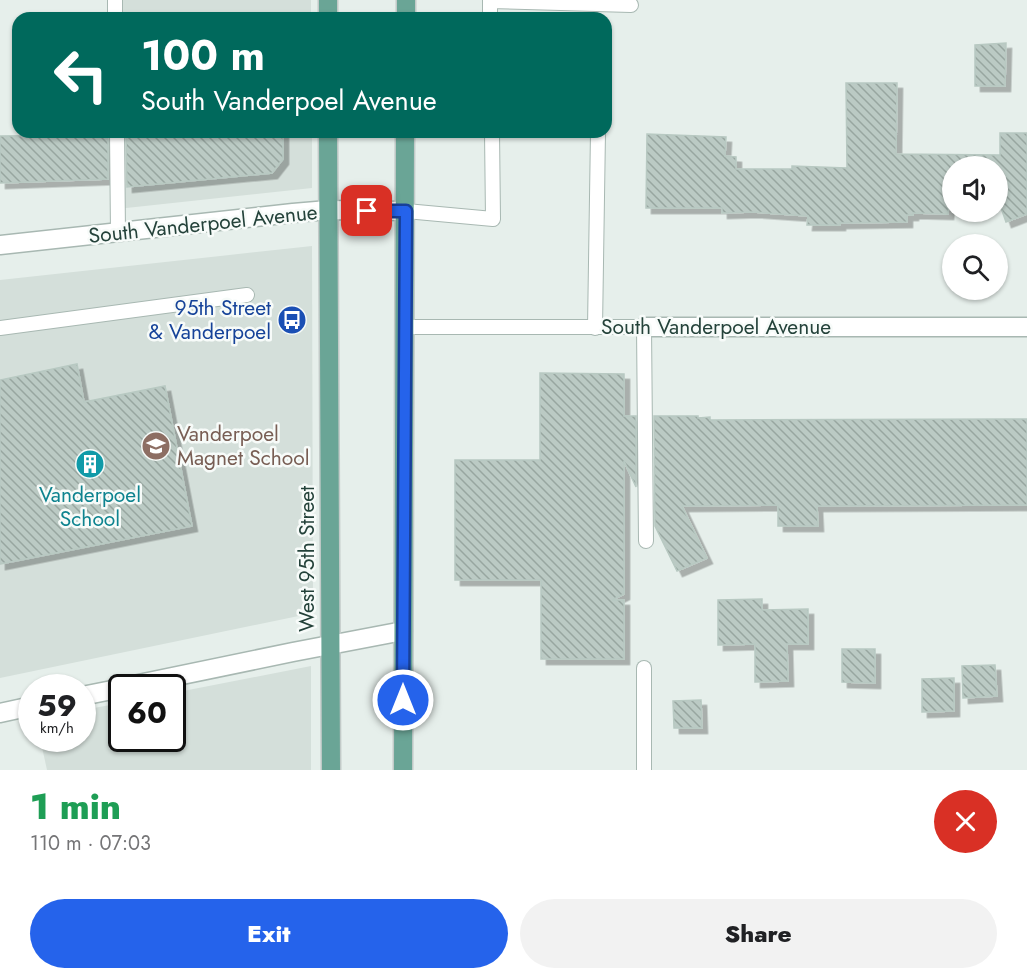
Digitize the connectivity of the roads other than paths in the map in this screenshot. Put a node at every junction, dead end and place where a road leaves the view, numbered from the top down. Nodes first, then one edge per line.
1 (631, 5) dead end
2 (490, 12) edge
3 (117, 138) edge
4 (328, 138) edge
5 (405, 138) edge
6 (492, 138) edge
7 (598, 138) edge
8 (327, 210) junction
9 (406, 211) junction
10 (118, 233) junction
11 (0, 245) edge
12 (247, 295) dead end
13 (405, 327) junction
14 (644, 327) junction
15 (1027, 327) edge
16 (0, 328) edge
17 (596, 328) junction
18 (646, 541) dead end
19 (403, 631) junction
20 (330, 645) junction
21 (644, 668) dead end
22 (186, 674) edge
23 (18, 709) edge
24 (0, 713) edge
25 (331, 770) edge
26 (403, 770) edge
27 (644, 770) edge

1 - 2 lane
3 - 10 lane
4 - 8 main road, West 95th Street
5 - 9 main road
6 - 9 lane
7 - 17 lane
8 - 9 street, South Vanderpoel Avenue
8 - 10 street, South Vanderpoel Avenue
8 - 20 main road, West 95th Street
9 - 13 main road
10 - 11 street, South Vanderpoel Avenue
12 - 16 lane
13 - 17 lane, South Vanderpoel Avenue
13 - 19 main road
14 - 15 street, South Vanderpoel Avenue
14 - 17 lane, South Vanderpoel Avenue
14 - 18 lane
19 - 20 street
19 - 26 main road
20 - 22 street
20 - 25 main road, West 95th Street
21 - 27 lane
23 - 24 street

